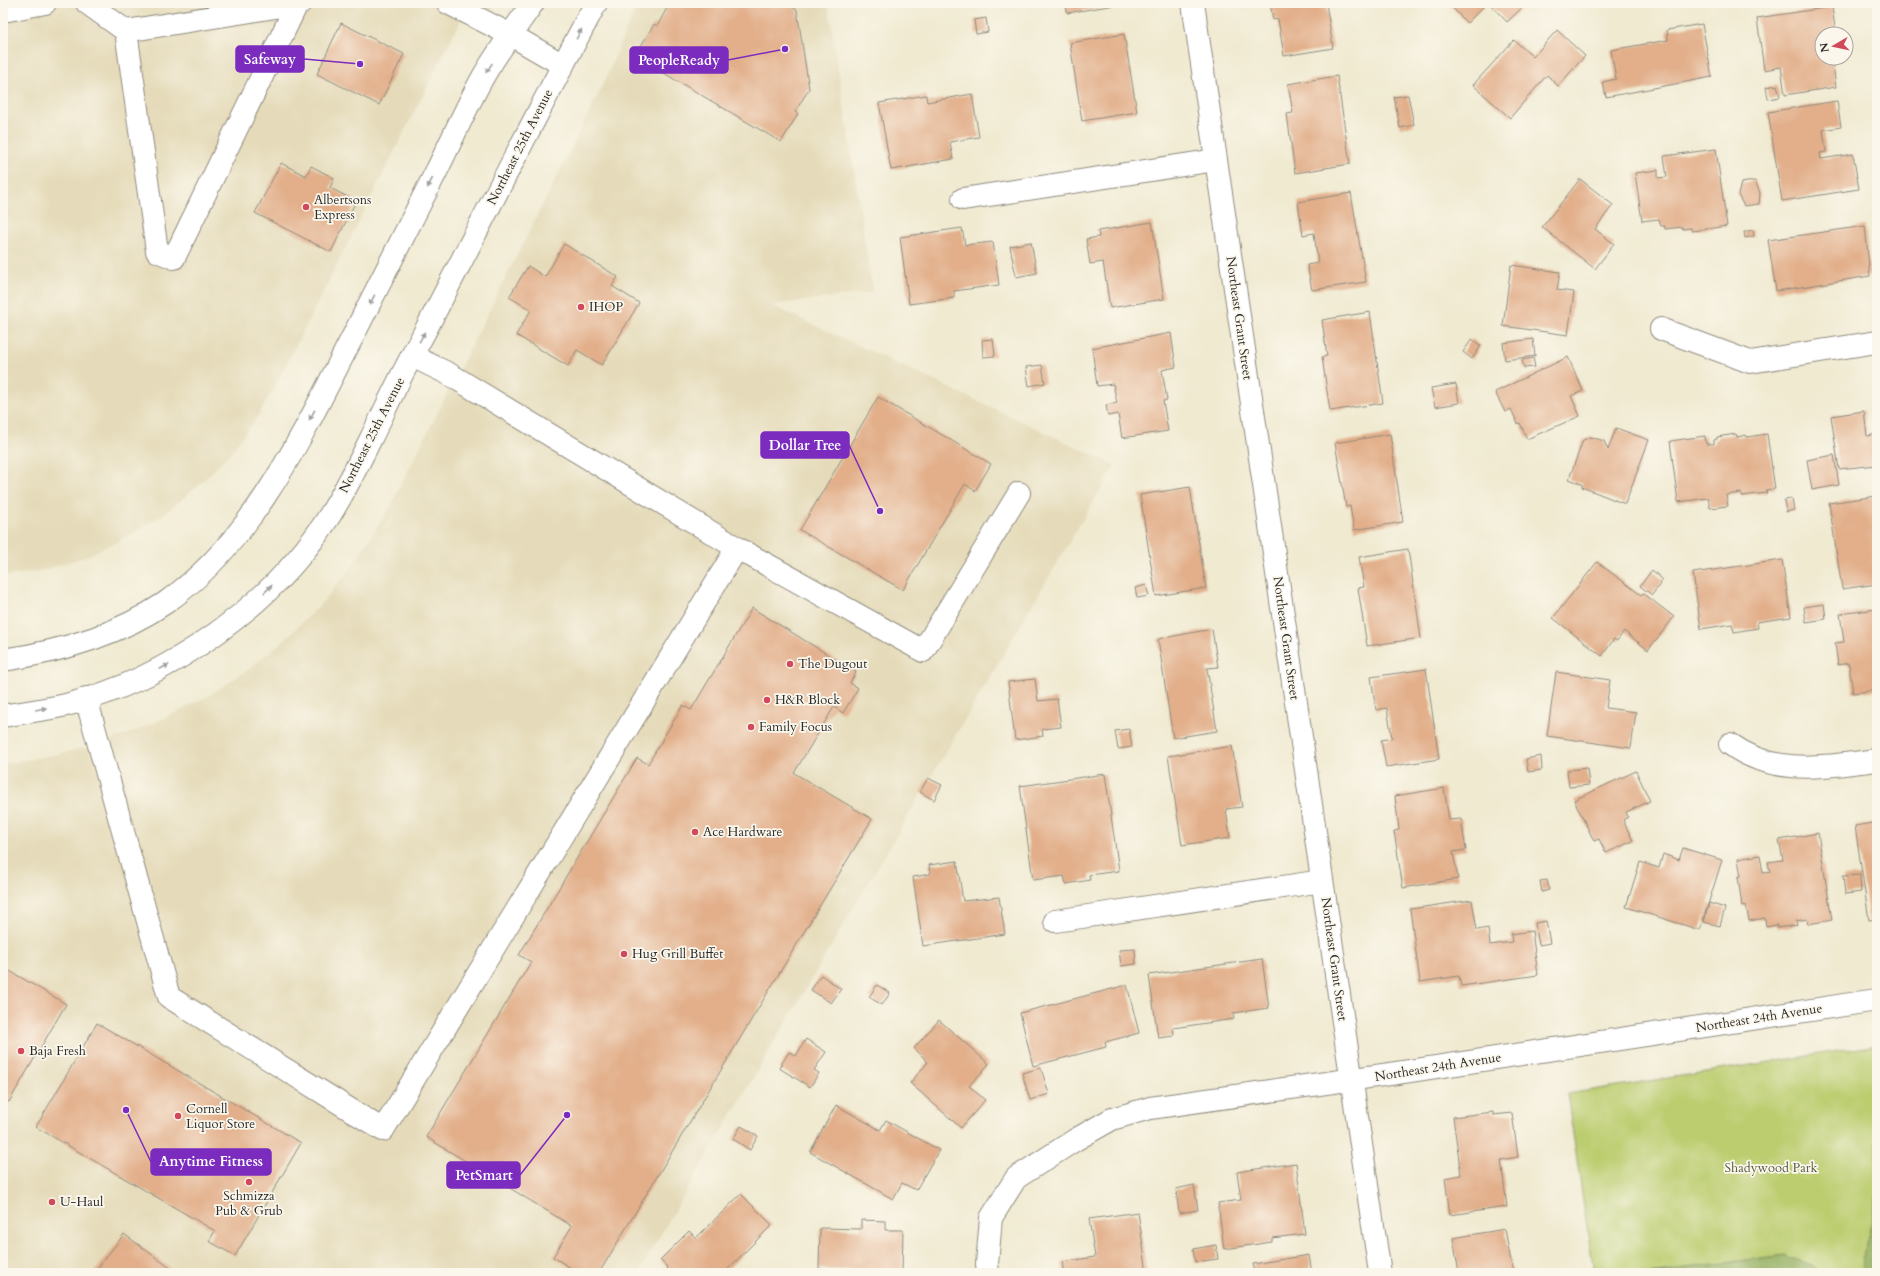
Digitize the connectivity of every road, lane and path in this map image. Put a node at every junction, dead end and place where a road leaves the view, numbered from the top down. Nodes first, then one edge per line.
1 (45, 3) edge
2 (87, 3) edge
3 (300, 3) edge
4 (448, 3) edge
5 (533, 3) edge
6 (596, 3) edge
7 (1194, 3) edge
8 (297, 4) edge
9 (3, 11) edge
10 (126, 31) junction
11 (511, 35) junction
12 (563, 65) junction
13 (1216, 160) junction
14 (963, 199) dead end
15 (1661, 329) dead end
16 (1877, 342) edge
17 (412, 356) junction
18 (1019, 493) dead end
19 (737, 548) junction
20 (3, 660) edge
21 (86, 698) junction
22 (3, 716) edge
23 (1730, 744) dead end
24 (1877, 760) edge
25 (1322, 881) junction
26 (1055, 921) dead end
27 (1877, 1000) edge
28 (1351, 1080) junction
29 (988, 1273) edge
30 (1380, 1273) edge

1 - 9 street
2 - 10 street
3 - 8 street
4 - 11 street
5 - 11 street
12 -> 6 street, Northeast 25th Avenue
7 - 13 street, Northeast Grant Street
8 - 10 street
8 - 10 street
11 - 12 street
11 -> 20 street
17 -> 12 street, Northeast 25th Avenue
13 - 14 street
13 - 25 street, Northeast Grant Street
15 - 16 street
17 - 19 street
21 -> 17 street, Northeast 25th Avenue
18 - 19 street
19 - 21 street
22 -> 21 street, Northeast 25th Avenue
23 - 24 street
25 - 26 street
25 - 28 street, Northeast Grant Street
27 - 28 street, Northeast 24th Avenue
28 - 29 street, Northeast 24th Avenue
28 - 30 street, Northeast Grant Street

